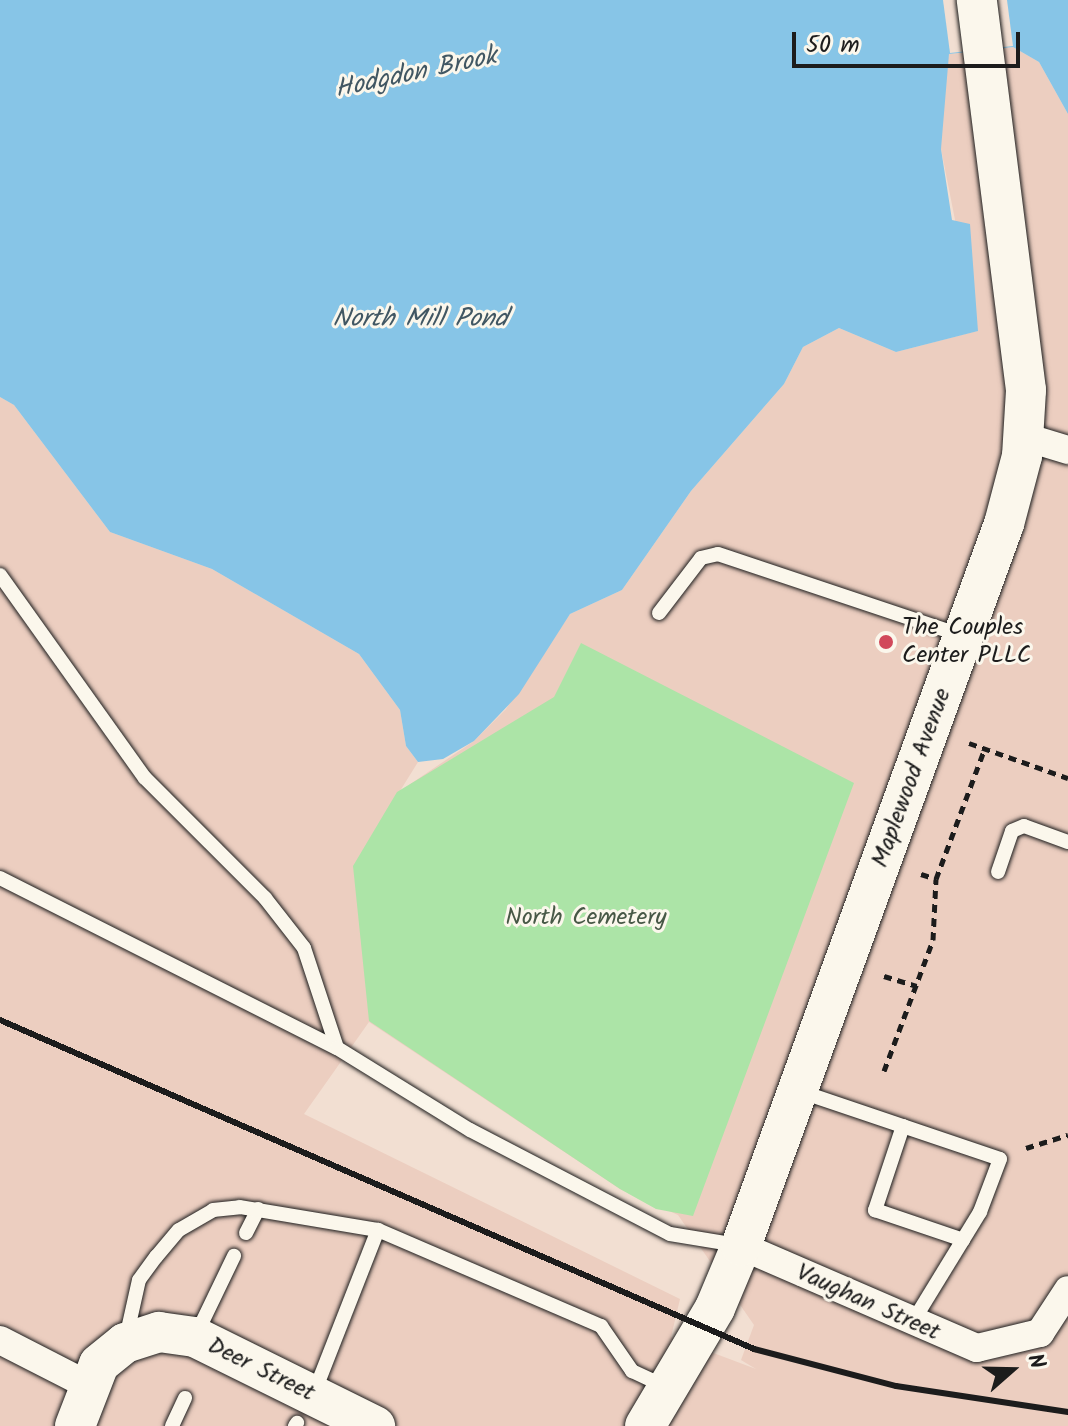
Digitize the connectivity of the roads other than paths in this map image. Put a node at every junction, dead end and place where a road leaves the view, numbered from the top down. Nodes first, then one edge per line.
1 (977, 0) edge
2 (1025, 437) junction
3 (1068, 450) edge
4 (0, 575) edge
5 (659, 613) dead end
6 (964, 636) junction
7 (1068, 842) edge
8 (998, 872) dead end
9 (0, 878) edge
10 (337, 1048) junction
11 (799, 1091) junction
12 (903, 1126) junction
13 (258, 1209) junction
14 (378, 1230) junction
15 (246, 1233) dead end
16 (963, 1240) junction
17 (741, 1246) junction
18 (234, 1256) dead end
19 (1068, 1290) edge
20 (912, 1323) junction
21 (195, 1337) junction
22 (133, 1339) junction
23 (0, 1340) edge
24 (88, 1385) junction
25 (669, 1389) junction
26 (185, 1398) dead end
27 (301, 1415) edge
28 (75, 1426) edge
29 (172, 1426) edge
30 (375, 1426) edge
31 (645, 1426) edge

1 - 2 street, Maplewood Avenue
2 - 3 street
2 - 6 street, Maplewood Avenue
4 - 10 lane
5 - 6 lane
6 - 11 street, Maplewood Avenue
7 - 8 lane
9 - 10 lane
10 - 17 lane
11 - 12 lane
11 - 17 street, Maplewood Avenue
12 - 16 lane
12 - 16 lane
13 - 14 lane
13 - 15 lane
13 - 22 lane
14 - 25 lane
14 - 27 lane
16 - 20 lane
17 - 20 street, Vaughan Street
17 - 25 street, Maplewood Avenue
18 - 21 lane
19 - 20 street, Vaughan Street
21 - 22 street, Deer Street
21 - 27 street, Deer Street
22 - 24 street
23 - 24 street
24 - 28 street
25 - 31 street, Maplewood Avenue
26 - 29 lane
27 - 30 street, Deer Street

